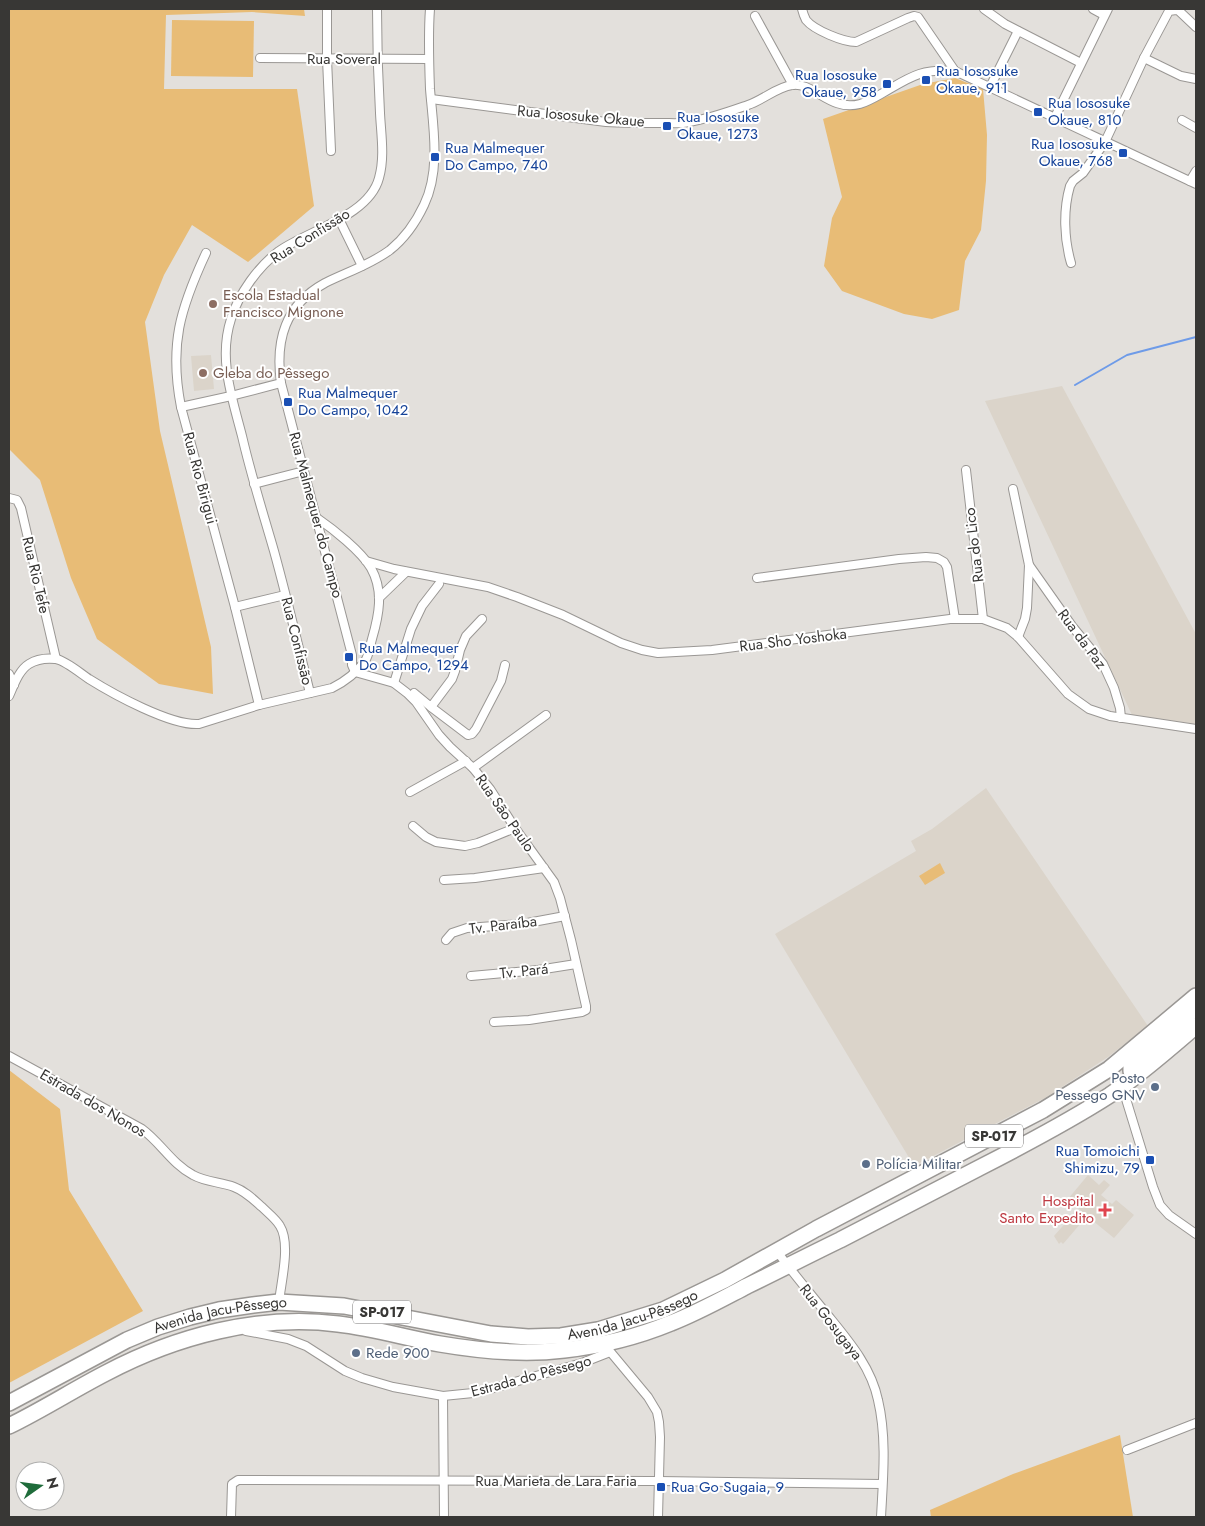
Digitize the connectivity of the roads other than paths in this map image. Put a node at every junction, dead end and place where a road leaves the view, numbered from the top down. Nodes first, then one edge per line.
1 (327, 9) edge
2 (377, 9) edge
3 (430, 9) edge
4 (802, 9) edge
5 (984, 9) edge
6 (1093, 9) edge
7 (1106, 12) edge
8 (755, 16) dead end
9 (1196, 27) edge
10 (1018, 31) junction
11 (260, 58) dead end
12 (377, 58) junction
13 (1144, 58) junction
14 (327, 59) junction
15 (429, 59) junction
16 (1081, 62) junction
17 (954, 71) junction
18 (1196, 79) edge
19 (793, 85) junction
20 (990, 87) junction
21 (431, 99) junction
22 (1055, 117) junction
23 (1182, 120) dead end
24 (1196, 128) edge
25 (1105, 142) junction
26 (331, 152) dead end
27 (1196, 171) edge
28 (1193, 183) edge
29 (339, 219) junction
30 (206, 253) dead end
31 (1071, 263) dead end
32 (362, 266) junction
33 (281, 383) junction
34 (231, 396) junction
35 (181, 407) junction
36 (966, 470) dead end
37 (304, 471) junction
38 (254, 484) junction
39 (1013, 489) dead end
40 (9, 498) edge
41 (317, 518) junction
42 (366, 561) junction
43 (1029, 566) junction
44 (406, 572) junction
45 (757, 578) dead end
46 (439, 584) dead end
47 (285, 595) junction
48 (379, 598) junction
49 (235, 607) junction
50 (482, 619) dead end
51 (955, 619) junction
52 (983, 620) junction
53 (1018, 636) junction
54 (352, 655) junction
55 (56, 659) junction
56 (366, 659) junction
57 (505, 665) dead end
58 (355, 672) junction
59 (9, 674) edge
60 (394, 683) junction
61 (14, 685) junction
62 (310, 693) junction
63 (407, 693) junction
64 (9, 696) edge
65 (259, 705) junction
66 (431, 707) junction
67 (546, 715) dead end
68 (1121, 718) junction
69 (1196, 729) edge
70 (466, 761) junction
71 (473, 768) junction
72 (410, 792) dead end
73 (413, 826) dead end
74 (515, 828) junction
75 (544, 868) junction
76 (444, 880) dead end
77 (565, 916) junction
78 (446, 940) dead end
79 (576, 964) junction
80 (471, 976) dead end
81 (1196, 996) edge
82 (1194, 1009) edge
83 (494, 1022) dead end
84 (1196, 1026) edge
85 (9, 1056) edge
86 (1139, 1074) junction
87 (1089, 1084) junction
88 (1122, 1086) junction
89 (1019, 1148) junction
90 (868, 1202) junction
91 (1196, 1234) edge
92 (776, 1250) junction
93 (759, 1260) junction
94 (787, 1266) junction
95 (279, 1302) junction
96 (711, 1304) junction
97 (223, 1330) junction
98 (608, 1348) junction
99 (443, 1396) junction
100 (9, 1403) edge
101 (1196, 1423) edge
102 (9, 1426) edge
103 (1128, 1450) dead end
104 (444, 1480) junction
105 (658, 1481) junction
106 (882, 1484) junction
107 (231, 1517) edge
108 (444, 1517) edge
109 (658, 1517) edge
110 (881, 1517) edge

1 - 14 street
2 - 12 street, Rua Confissão
3 - 15 street, Rua Malmequer do Campo
4 - 17 street
5 - 10 street
6 - 7 street
7 - 16 street
8 - 19 street
9 - 13 street
10 - 16 street
10 - 20 street
11 - 14 street, Rua Soveral
12 - 14 street, Rua Soveral
12 - 15 street, Rua Soveral
12 - 29 street, Rua Confissão
13 - 18 street
13 - 25 street
14 - 26 street
15 - 21 street, Rua Malmequer do Campo
16 - 22 street
17 - 19 street
17 - 20 street
19 - 21 street, Rua Iososuke Okaue
20 - 22 street
21 - 32 street, Rua Malmequer do Campo
22 - 25 street
23 - 24 street
25 - 28 street
25 - 31 street
27 - 28 street
29 - 32 street
29 - 34 street, Rua Confissão
30 - 35 street, Rua Rio Birigui
32 - 33 street, Rua Malmequer do Campo
33 - 34 street
33 - 37 street, Rua Malmequer do Campo
34 - 35 street
34 - 38 street, Rua Confissão
35 - 49 street, Rua Rio Birigui
36 - 52 street, Rua do Lico
37 - 38 street
37 - 41 street, Rua Malmequer do Campo
38 - 47 street, Rua Confissão
39 - 43 street
40 - 55 street, Rua Rio Tefe
41 - 42 street
41 - 54 street, Rua Malmequer do Campo
42 - 44 street, Rua Sho Yoshoka
42 - 48 street
43 - 53 street
43 - 68 street, Rua da Paz
44 - 48 street
44 - 51 street, Rua Sho Yoshoka
45 - 51 street
46 - 60 street
47 - 49 street
47 - 62 street, Rua Confissão
48 - 56 street
49 - 65 street, Rua Rio Birigui
50 - 66 street
51 - 52 street, Rua Sho Yoshoka
52 - 53 street, Rua Sho Yoshoka
53 - 68 street, Rua Sho Yoshoka
54 - 56 street
54 - 58 street, Rua Malmequer do Campo
55 - 61 street
55 - 65 street
56 - 58 street
57 - 66 street
58 - 60 street, Rua São Paulo
58 - 62 street
59 - 61 street
60 - 63 street, Rua São Paulo
61 - 64 street
62 - 65 street
63 - 66 street
63 - 70 street, Rua São Paulo
67 - 71 street
68 - 69 street, Rua Sho Yoshoka
70 - 71 street, Rua São Paulo
70 - 72 street
71 - 74 street, Rua São Paulo
73 - 74 street
74 - 75 street, Rua São Paulo
75 - 76 street
75 - 77 street, Rua São Paulo
77 - 78 street, Tv. Paraíba
77 - 79 street, Rua São Paulo
79 - 80 street, Tv. Pará
79 - 83 street, Rua São Paulo
81 - 87 highway, Avenida Jacu-Pêssego / SP-017
82 - 86 highway
82 - 88 highway
84 - 86 highway, Avenida Jacu-Pêssego / SP-017
85 - 95 street, Estrada dos Nonos
86 - 88 highway, Avenida Jacu-Pêssego / SP-017
87 - 88 highway
87 - 89 highway
87 - 90 highway, Avenida Jacu-Pêssego / SP-017
88 - 89 highway, Avenida Jacu-Pêssego / SP-017
88 - 91 street
89 - 94 highway, Avenida Jacu-Pêssego / SP-017
90 - 92 highway, Avenida Jacu-Pêssego / SP-017
90 - 94 highway
92 - 93 highway, Avenida Jacu-Pêssego / SP-017
92 - 94 street, Rua Gosugaya
93 - 95 highway, Avenida Jacu-Pêssego / SP-017
93 - 96 highway
94 - 96 highway, Avenida Jacu-Pêssego / SP-017
94 - 106 street, Rua Gosugaya
95 - 100 highway, Avenida Jacu-Pêssego / SP-017
96 - 98 highway, Avenida Jacu-Pêssego / SP-017
97 - 98 highway, Avenida Jacu-Pêssego / SP-017
97 - 99 street, Estrada do Pêssego
97 - 102 highway, Avenida Jacu-Pêssego / SP-017
98 - 99 street, Estrada do Pêssego
98 - 105 street
99 - 104 street
101 - 103 street
104 - 105 street, Rua Marieta de Lara Faria
104 - 107 street, Rua Marieta de Lara Faria
104 - 108 street
105 - 106 street, Rua Marieta de Lara Faria
105 - 109 street
106 - 110 street, Rua Gosugaya

